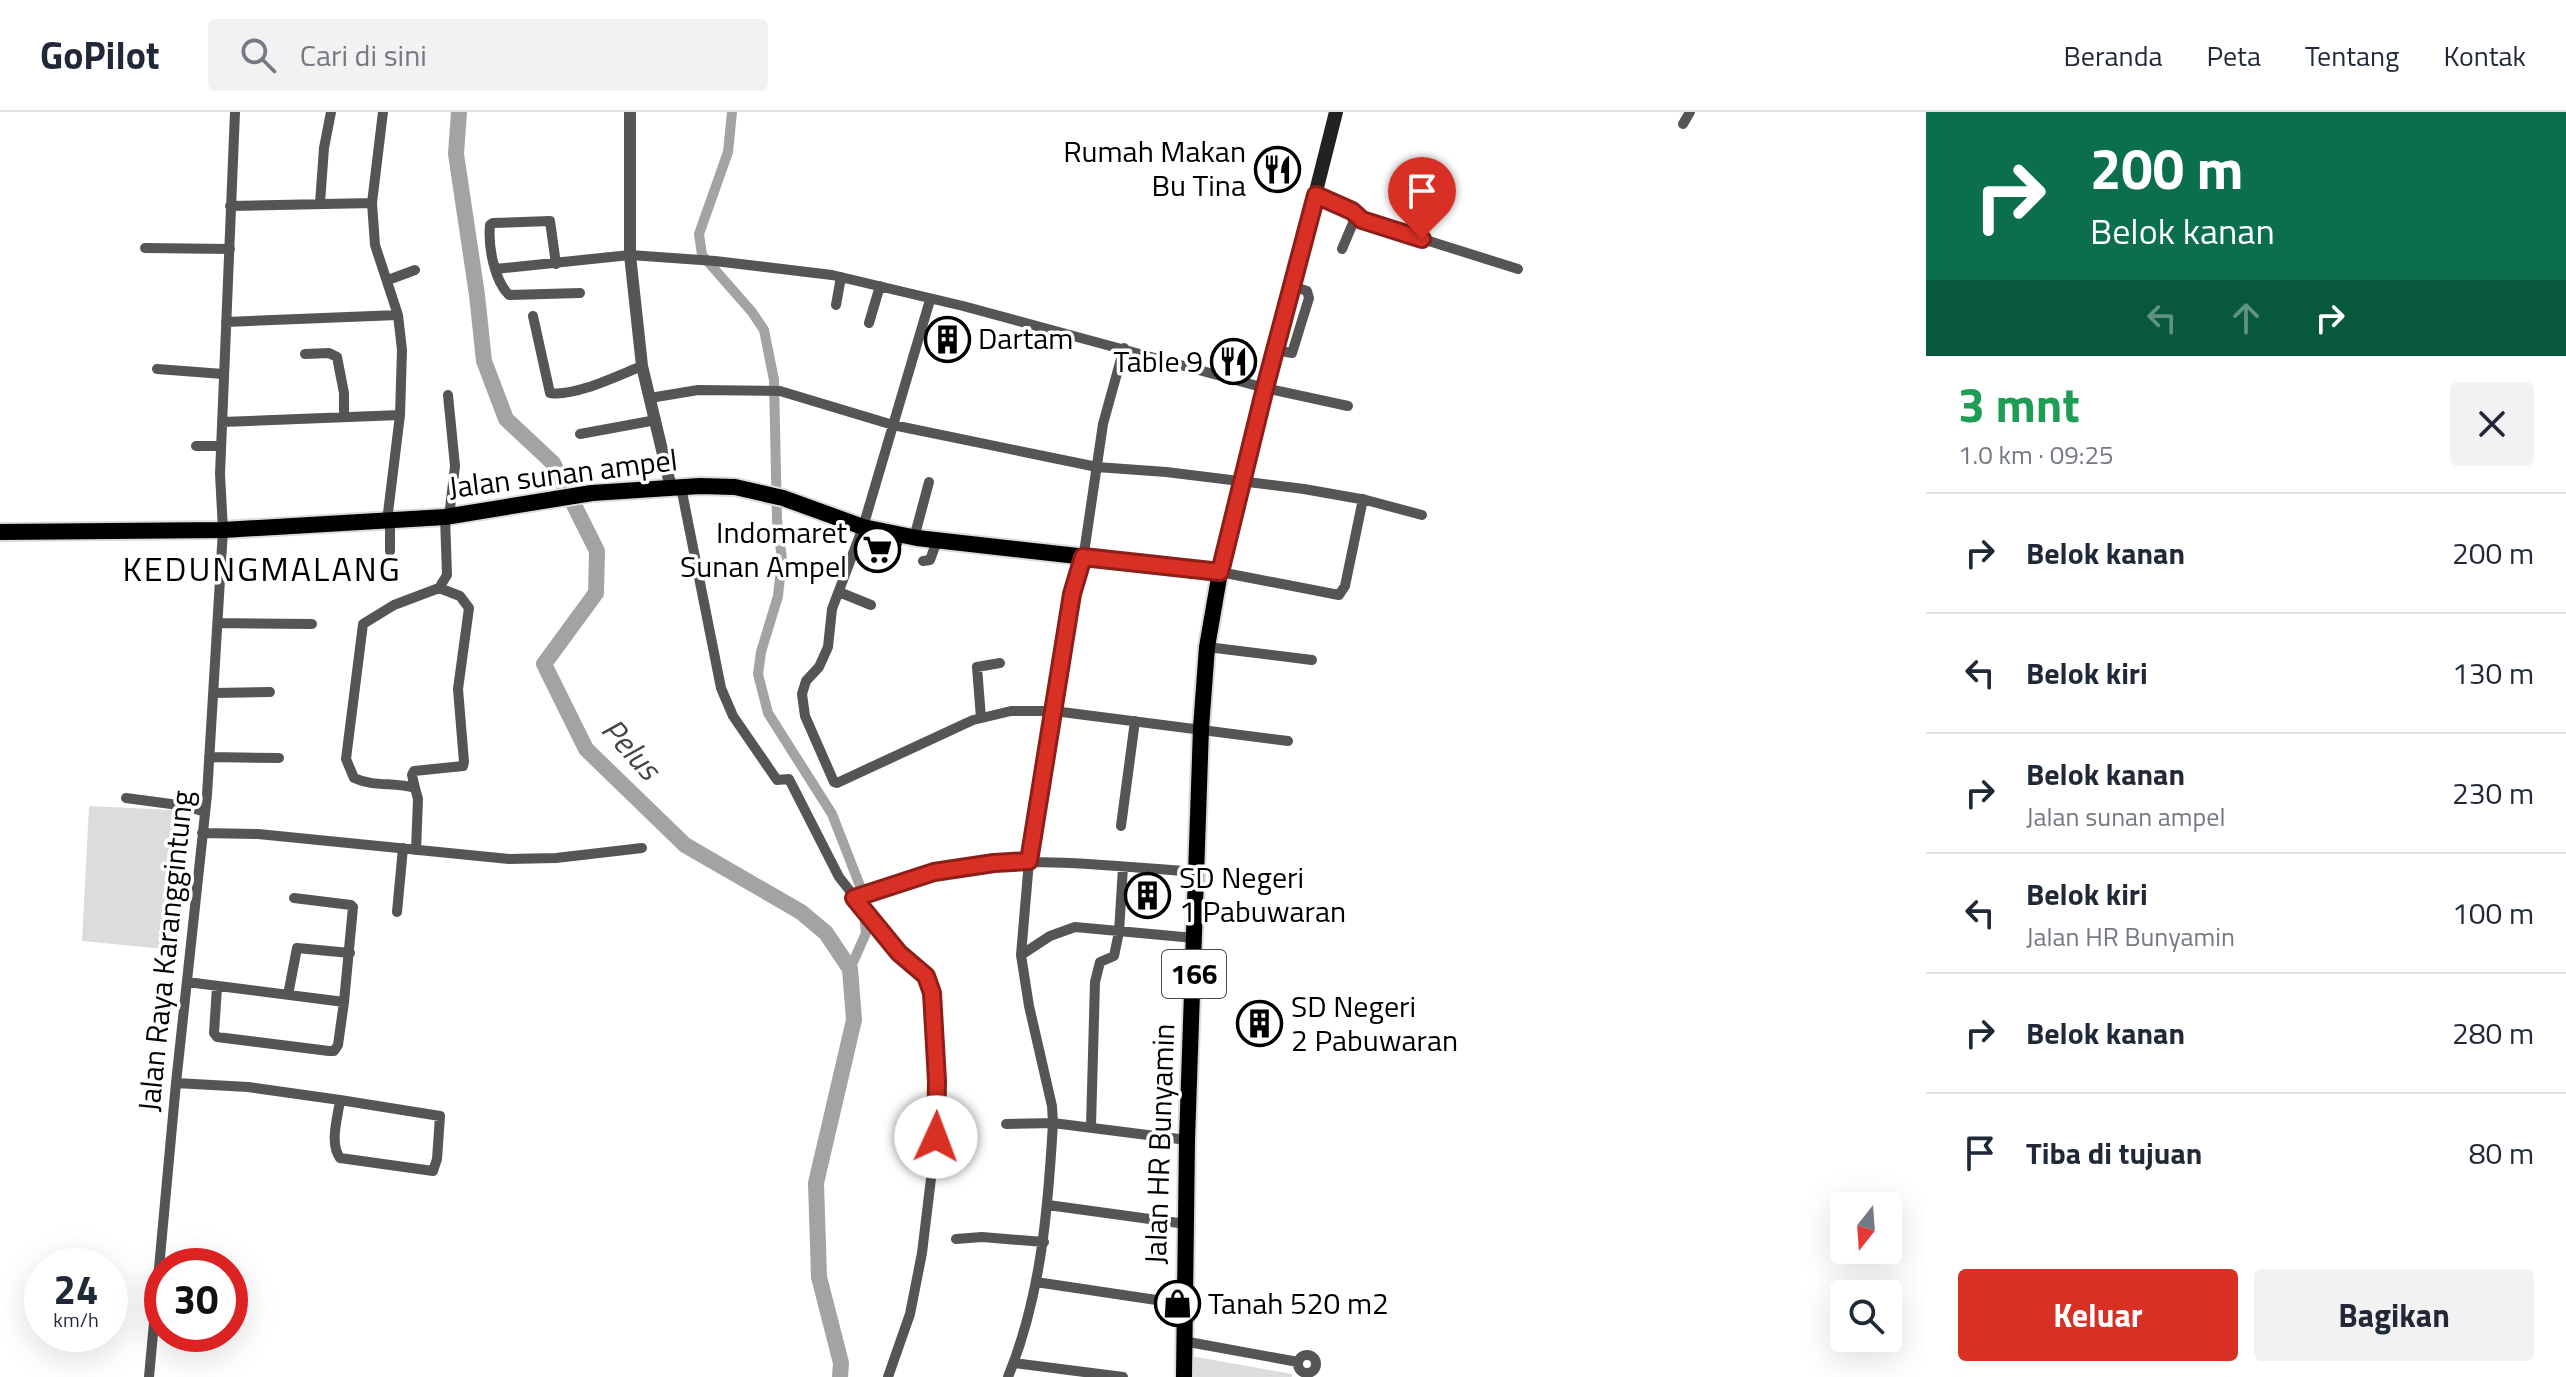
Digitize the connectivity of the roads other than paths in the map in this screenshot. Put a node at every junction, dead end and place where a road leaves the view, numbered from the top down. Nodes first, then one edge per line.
1 (235, 112) edge
2 (331, 112) edge
3 (383, 112) edge
4 (630, 112) edge
5 (1336, 112) edge
6 (1690, 112) edge
7 (1683, 124) dead end
8 (1316, 195) junction
9 (320, 203) junction
10 (372, 203) junction
11 (230, 206) junction
12 (1356, 216) junction
13 (145, 248) dead end
14 (230, 249) junction
15 (1342, 249) dead end
16 (630, 255) junction
17 (556, 264) junction
18 (495, 269) junction
19 (1518, 269) dead end
20 (415, 270) dead end
21 (841, 277) junction
22 (388, 280) junction
23 (880, 286) junction
24 (580, 293) dead end
25 (930, 300) junction
26 (836, 305) dead end
27 (398, 315) junction
28 (533, 316) dead end
29 (226, 322) junction
30 (869, 323) dead end
31 (1124, 348) junction
32 (305, 354) dead end
33 (642, 366) junction
34 (157, 369) dead end
35 (223, 374) junction
36 (1265, 388) junction
37 (448, 395) dead end
38 (650, 398) junction
39 (1348, 406) dead end
40 (400, 415) junction
41 (344, 417) junction
42 (656, 420) junction
43 (222, 422) junction
44 (893, 425) junction
45 (580, 434) dead end
46 (196, 446) dead end
47 (221, 446) junction
48 (1097, 467) junction
49 (1243, 481) junction
50 (929, 482) dead end
51 (676, 487) junction
52 (1363, 499) junction
53 (1422, 515) dead end
54 (447, 517) junction
55 (388, 521) junction
56 (863, 527) junction
57 (223, 530) junction
58 (0, 532) edge
59 (907, 536) junction
60 (937, 541) junction
61 (390, 551) dead end
62 (1083, 557) junction
63 (891, 561) dead end
64 (923, 561) dead end
65 (1220, 572) junction
66 (439, 588) junction
67 (839, 592) junction
68 (871, 605) dead end
69 (218, 623) junction
70 (312, 624) dead end
71 (1207, 647) junction
72 (1312, 660) dead end
73 (1000, 663) dead end
74 (270, 692) dead end
75 (214, 693) junction
76 (1054, 711) junction
77 (981, 718) junction
78 (1135, 721) junction
79 (1201, 728) junction
80 (1288, 741) dead end
81 (209, 757) junction
82 (279, 758) dead end
83 (415, 788) junction
84 (126, 798) dead end
85 (205, 812) junction
86 (1121, 826) dead end
87 (202, 833) junction
88 (403, 848) junction
89 (642, 848) dead end
90 (416, 850) junction
91 (1029, 861) junction
92 (1123, 867) junction
93 (1195, 872) junction
94 (294, 898) dead end
95 (854, 898) junction
96 (397, 912) dead end
97 (1119, 932) junction
98 (1194, 938) junction
99 (350, 953) junction
100 (1021, 955) junction
101 (187, 982) junction
102 (217, 987) junction
103 (288, 995) junction
104 (344, 1002) junction
105 (176, 1083) junction
106 (340, 1100) junction
107 (1053, 1123) junction
108 (1006, 1124) dead end
109 (1091, 1126) junction
110 (1187, 1140) junction
111 (1048, 1205) junction
112 (1186, 1224) junction
113 (956, 1239) dead end
114 (1044, 1242) junction
115 (1036, 1282) junction
116 (1183, 1304) junction
117 (1183, 1341) junction
118 (1014, 1363) junction
119 (1305, 1372) edge
120 (149, 1377) edge
121 (888, 1377) edge
122 (1008, 1377) edge
123 (1123, 1377) edge
124 (1184, 1377) edge

1 - 11 street, Jalan Raya Karanggintung
2 - 9 street
3 - 10 street
4 - 16 street
5 - 8 main road, Jalan HR Bunyamin
6 - 7 street
8 - 12 street
8 - 36 main road, Jalan HR Bunyamin
9 - 10 street
9 - 11 street
10 - 22 street
11 - 14 street, Jalan Raya Karanggintung
12 - 15 street
12 - 19 street
13 - 14 street
14 - 29 street, Jalan Raya Karanggintung
16 - 17 street
16 - 21 street
16 - 33 street
17 - 18 street
17 - 18 street
18 - 24 street
20 - 22 street
21 - 23 street
21 - 26 street
22 - 27 street
23 - 25 street
23 - 30 street
25 - 31 street
25 - 44 street
27 - 29 street
27 - 40 street
28 - 33 street
29 - 35 street, Jalan Raya Karanggintung
31 - 36 street
31 - 48 street
32 - 41 street
33 - 38 street
34 - 35 street
35 - 43 street, Jalan Raya Karanggintung
36 - 39 street
36 - 49 main road, Jalan HR Bunyamin
37 - 54 street
38 - 42 street
38 - 44 street
40 - 41 street
40 - 55 street
41 - 43 street
42 - 45 street
42 - 51 street
43 - 47 street, Jalan Raya Karanggintung
44 - 48 street
44 - 56 street
46 - 47 street
47 - 57 street, Jalan Raya Karanggintung
48 - 49 street
48 - 62 street
49 - 52 street
49 - 65 main road, Jalan HR Bunyamin
50 - 59 street
51 - 54 main road, Jalan sunan ampel
51 - 56 main road, Jalan sunan ampel
51 - 95 street
52 - 53 street
52 - 65 street
54 - 55 main road, Jalan sunan ampel
54 - 66 street
55 - 57 main road, Jalan sunan ampel
55 - 61 street
56 - 59 main road, Jalan sunan ampel
56 - 67 street
57 - 58 main road, Jalan sunan ampel
57 - 69 street, Jalan Raya Karanggintung
59 - 60 main road, Jalan sunan ampel
59 - 63 street
60 - 62 main road, Jalan sunan ampel
60 - 64 street
62 - 65 main road, Jalan sunan ampel
62 - 76 street
65 - 71 main road, Jalan HR Bunyamin / 166
66 - 83 street
66 - 83 street
67 - 68 street
67 - 77 street
69 - 70 street
69 - 75 street, Jalan Raya Karanggintung
71 - 72 street
71 - 79 main road, Jalan HR Bunyamin / 166
73 - 77 street
74 - 75 street
75 - 81 street, Jalan Raya Karanggintung
76 - 77 street
76 - 78 street
76 - 91 street
78 - 79 street
78 - 86 street
79 - 80 street
79 - 93 main road, Jalan HR Bunyamin / 166
81 - 82 street
81 - 85 street, Jalan Raya Karanggintung
83 - 90 street
84 - 85 street
85 - 87 street, Jalan Raya Karanggintung
87 - 88 street
87 - 101 street, Jalan Raya Karanggintung
88 - 90 street
88 - 96 street
89 - 90 street
91 - 92 street
91 - 95 street
91 - 100 street
92 - 93 street
92 - 97 street
93 - 98 main road, Jalan HR Bunyamin / 166
94 - 99 street
95 - 121 street
97 - 98 street
97 - 100 street
97 - 109 street
98 - 110 main road, Jalan HR Bunyamin / 166
99 - 103 street
99 - 104 street
100 - 107 street
101 - 102 street
101 - 105 street, Jalan Raya Karanggintung
102 - 103 street
102 - 104 street
103 - 104 street
105 - 106 street
105 - 120 street, Jalan Raya Karanggintung
106 - 106 street
107 - 108 street
107 - 109 street
107 - 111 street
109 - 110 street
110 - 112 main road, Jalan HR Bunyamin / 166
111 - 112 street
111 - 114 street
112 - 116 main road, Jalan HR Bunyamin / 166
113 - 114 street
114 - 115 street
115 - 116 street
115 - 118 street
116 - 117 main road, Jalan HR Bunyamin / 166
117 - 119 street
117 - 124 main road, Jalan HR Bunyamin / 166
118 - 122 street
118 - 123 street

